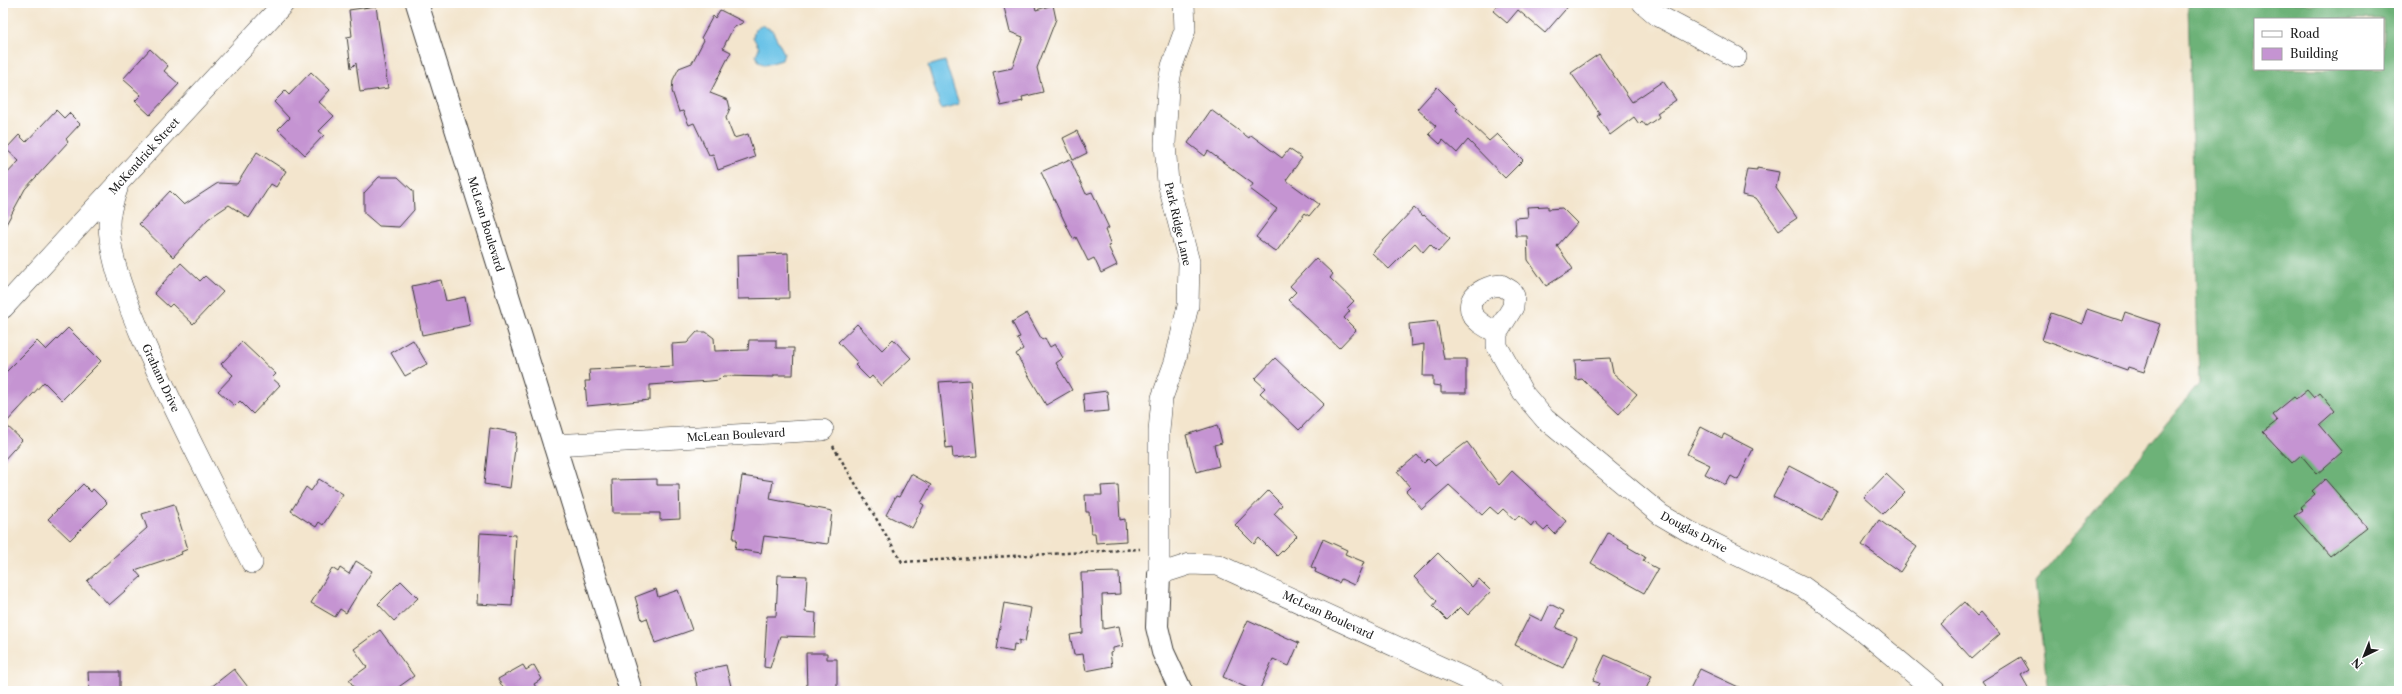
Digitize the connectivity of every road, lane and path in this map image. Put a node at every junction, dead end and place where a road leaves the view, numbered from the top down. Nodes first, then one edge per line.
1 (284, 3) edge
2 (417, 3) edge
3 (1184, 3) edge
4 (1643, 3) edge
5 (1736, 57) dead end
6 (120, 183) junction
7 (3, 308) edge
8 (1497, 333) dead end
9 (823, 430) joint
10 (554, 445) junction
11 (1160, 548) junction
12 (252, 563) dead end
13 (1159, 574) junction
14 (631, 691) edge
15 (1181, 691) edge
16 (1493, 691) edge
17 (1935, 691) edge

1 - 6 street, McKendrick Street
2 - 10 street, McLean Boulevard
3 - 11 street, Park Ridge Lane
4 - 5 street
6 - 7 street, McKendrick Street
6 - 12 street, Graham Drive
8 - 17 street, Douglas Drive
9 - 10 street, McLean Boulevard
9 - 11 path
10 - 14 street, McLean Boulevard
11 - 13 street
13 - 15 street
13 - 16 street, McLean Boulevard

